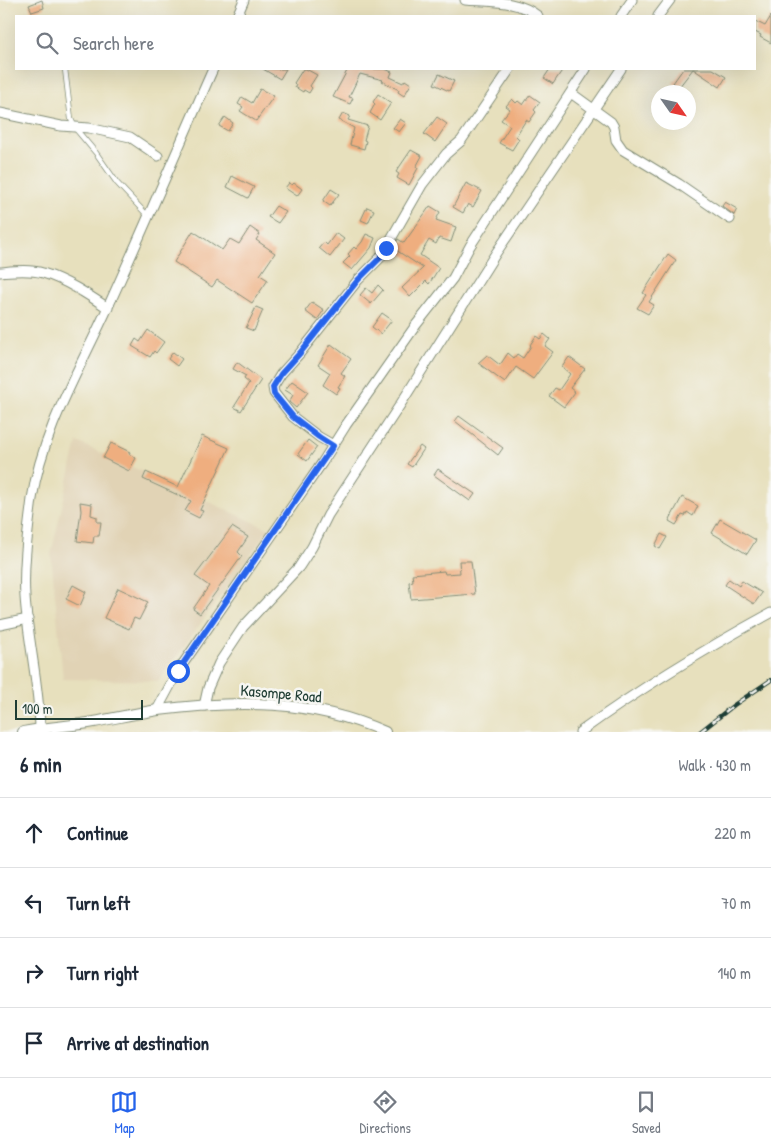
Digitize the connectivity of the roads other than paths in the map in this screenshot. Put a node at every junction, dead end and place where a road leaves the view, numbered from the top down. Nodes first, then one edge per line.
1 (244, 0) edge
2 (465, 0) edge
3 (632, 0) edge
4 (670, 0) edge
5 (237, 15) edge
6 (536, 15) edge
7 (622, 15) edge
8 (659, 15) edge
9 (65, 70) edge
10 (213, 70) edge
11 (509, 70) edge
12 (585, 70) edge
13 (620, 70) edge
14 (571, 93) junction
15 (593, 109) junction
16 (0, 114) edge
17 (74, 128) junction
18 (158, 156) dead end
19 (148, 216) junction
20 (730, 219) dead end
21 (0, 272) edge
22 (108, 308) junction
23 (333, 446) junction
24 (771, 613) edge
25 (28, 619) junction
26 (0, 625) edge
27 (204, 706) junction
28 (156, 710) junction
29 (40, 728) junction
30 (23, 732) edge
31 (385, 732) edge
32 (580, 732) edge

1 - 5 street
2 - 6 street
3 - 7 street
4 - 8 street
9 - 17 lane
10 - 19 street
11 - 23 street
12 - 14 street
13 - 15 street
14 - 15 street
14 - 23 street
15 - 20 street
15 - 27 street
16 - 17 street
17 - 18 street
17 - 19 lane
19 - 22 street
21 - 22 street
22 - 25 street
23 - 28 street
24 - 32 street
25 - 26 street
25 - 29 street
27 - 28 street, Kasompe Road
27 - 31 street, Kasompe Road
28 - 29 street, Kasompe Road
29 - 30 street, Kasompe Road

